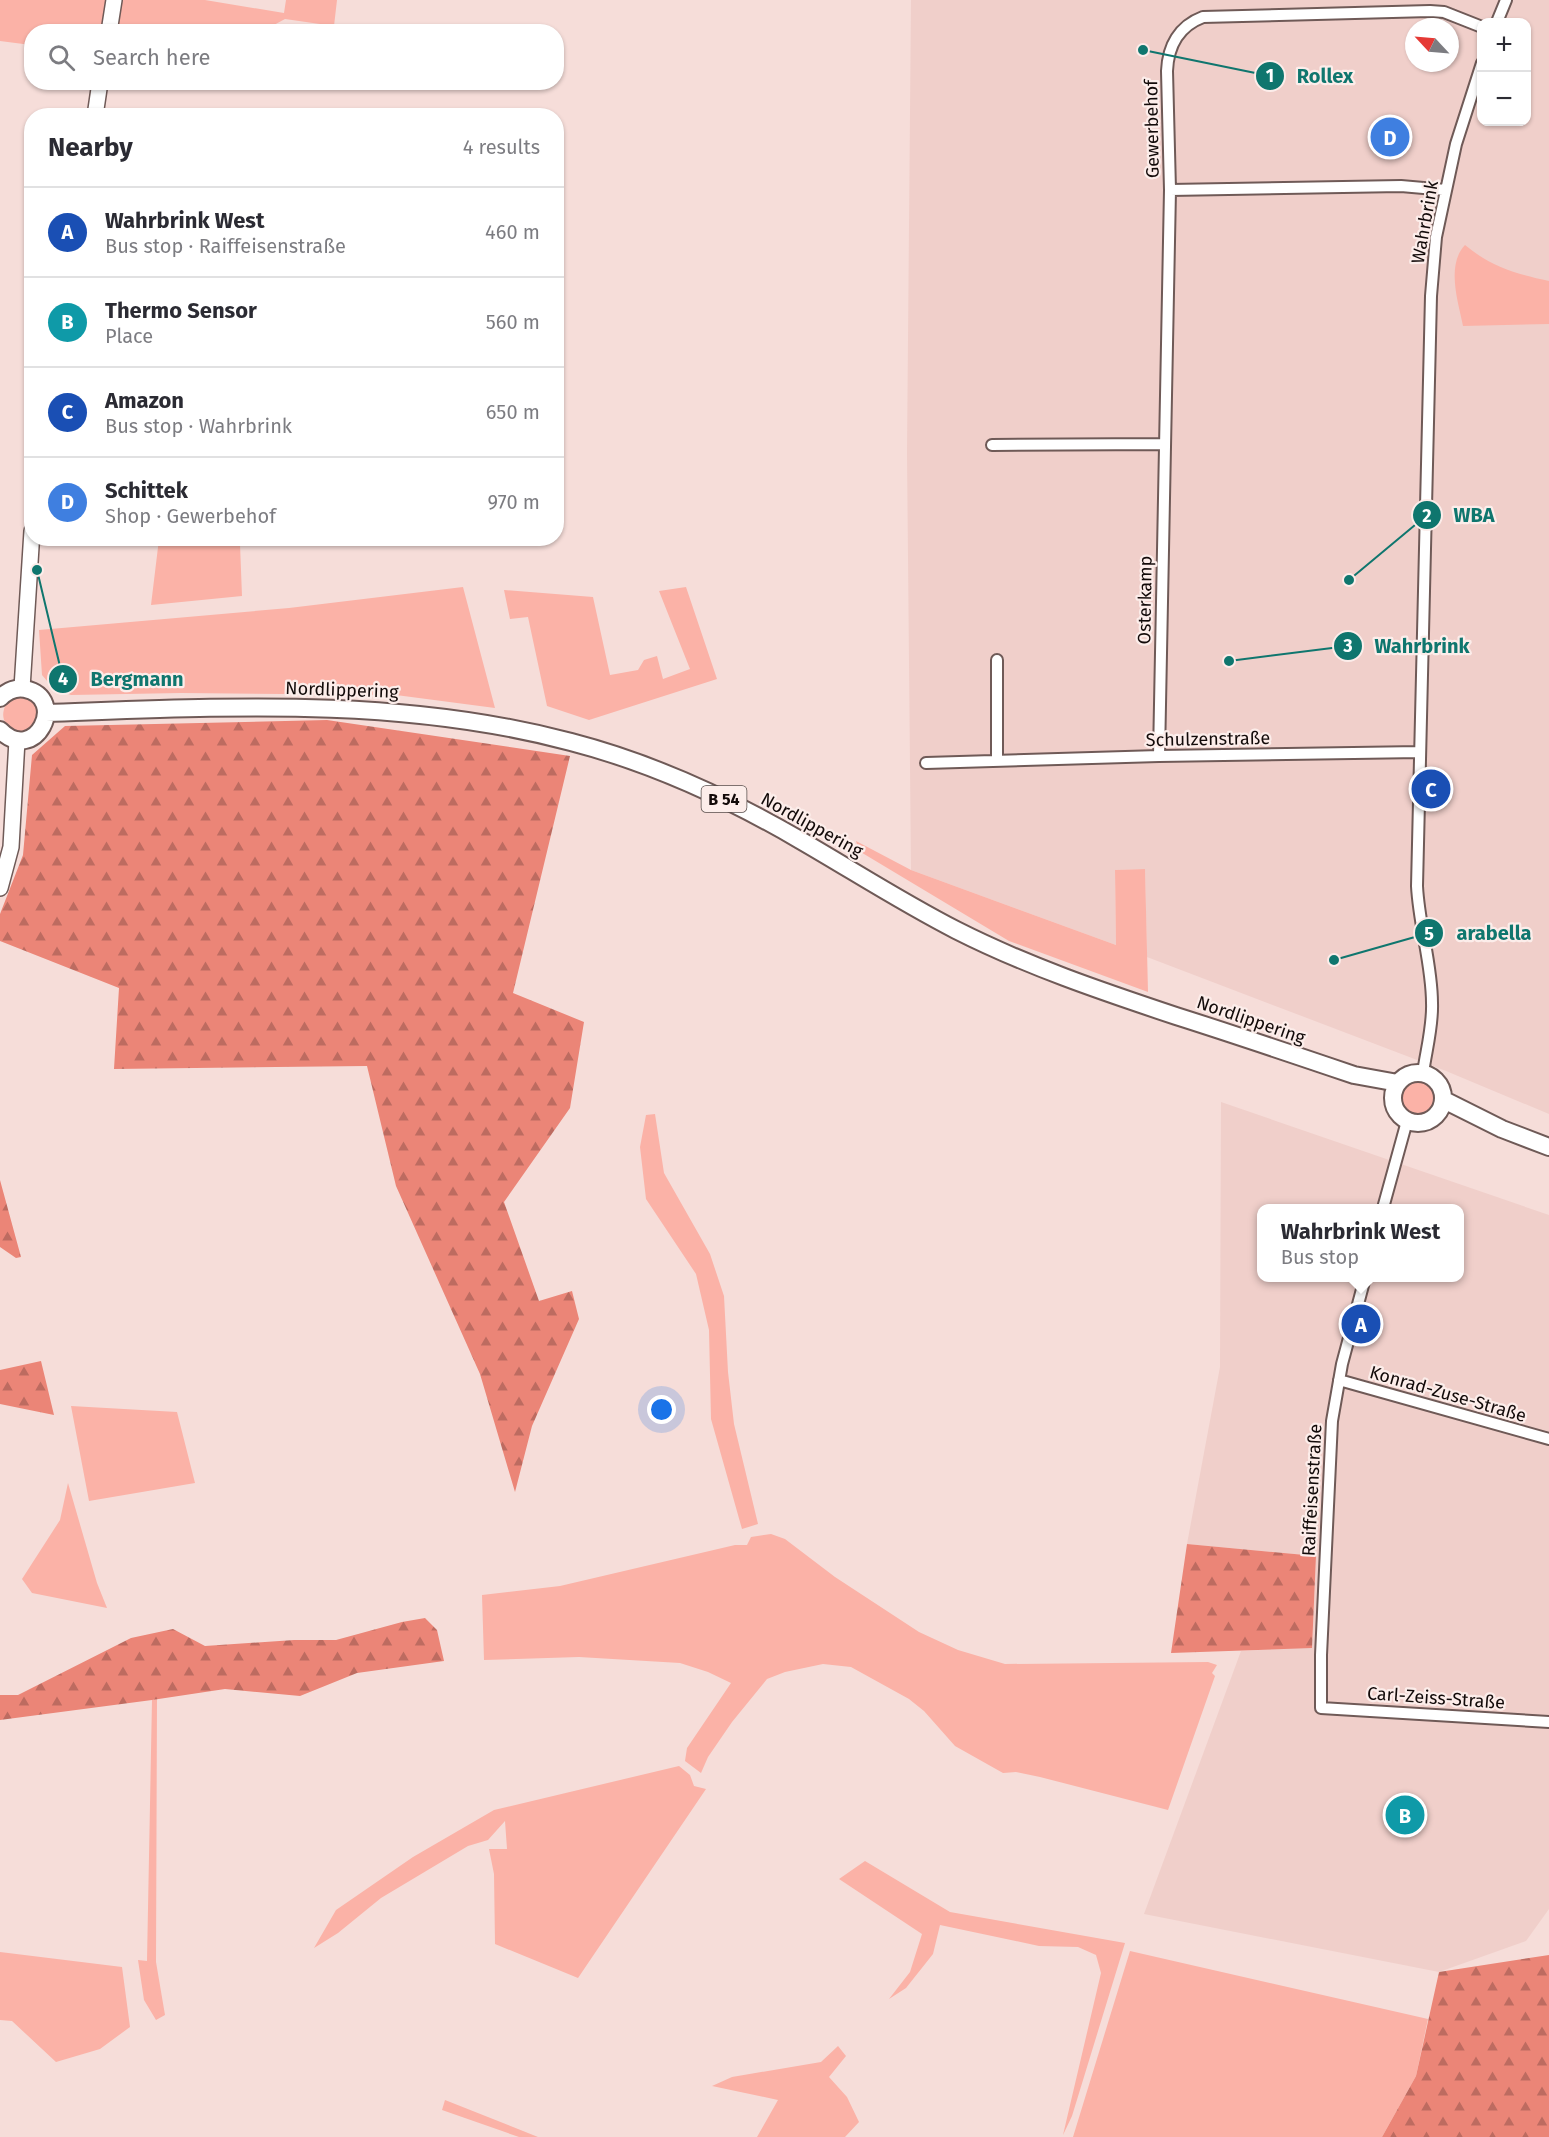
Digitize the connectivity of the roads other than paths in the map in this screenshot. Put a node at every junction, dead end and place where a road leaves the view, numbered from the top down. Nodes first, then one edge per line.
1 (114, 0) edge
2 (1506, 0) edge
3 (1499, 18) edge
4 (110, 24) edge
5 (1477, 25) edge
6 (1479, 72) edge
7 (99, 90) edge
8 (96, 108) edge
9 (1170, 190) junction
10 (1446, 190) junction
11 (1165, 444) junction
12 (992, 445) dead end
13 (31, 546) edge
14 (997, 660) dead end
15 (22, 688) junction
16 (0, 698) edge
17 (46, 713) junction
18 (0, 730) edge
19 (17, 740) junction
20 (1420, 752) junction
21 (1159, 756) junction
22 (997, 761) junction
23 (926, 763) dead end
24 (0, 888) edge
25 (1423, 1073) junction
26 (1395, 1091) junction
27 (1441, 1107) junction
28 (1407, 1121) junction
29 (1549, 1147) edge
30 (1384, 1204) edge
31 (1364, 1282) edge
32 (1339, 1380) junction
33 (1549, 1439) edge
34 (1321, 1708) joint
35 (1549, 1722) edge

1 - 4 street
2 - 3 street
5 - 9 street, Gewerbehof
6 - 10 street, Wahrbrink
7 - 8 street
9 - 10 street, Gewerbehof
9 - 11 street, Osterkamp
10 - 20 street, Wahrbrink
11 - 12 street
11 - 21 street, Osterkamp
13 - 15 street
14 - 22 street
15 - 16 main road
15 - 17 main road
17 - 19 main road
17 - 26 main road, Nordlippering / B 54
18 - 19 main road
19 - 24 street
20 - 21 street, Schulzenstraße
20 - 25 street, Wahrbrink
21 - 22 street, Schulzenstraße
22 - 23 street, Schulzenstraße
25 - 26 main road
25 - 27 main road
26 - 28 main road
27 - 28 main road
27 - 29 main road
28 - 30 street
31 - 32 street, Raiffeisenstraße
32 - 33 street, Konrad-Zuse-Straße
32 - 34 street, Raiffeisenstraße
34 - 35 street, Carl-Zeiss-Straße

